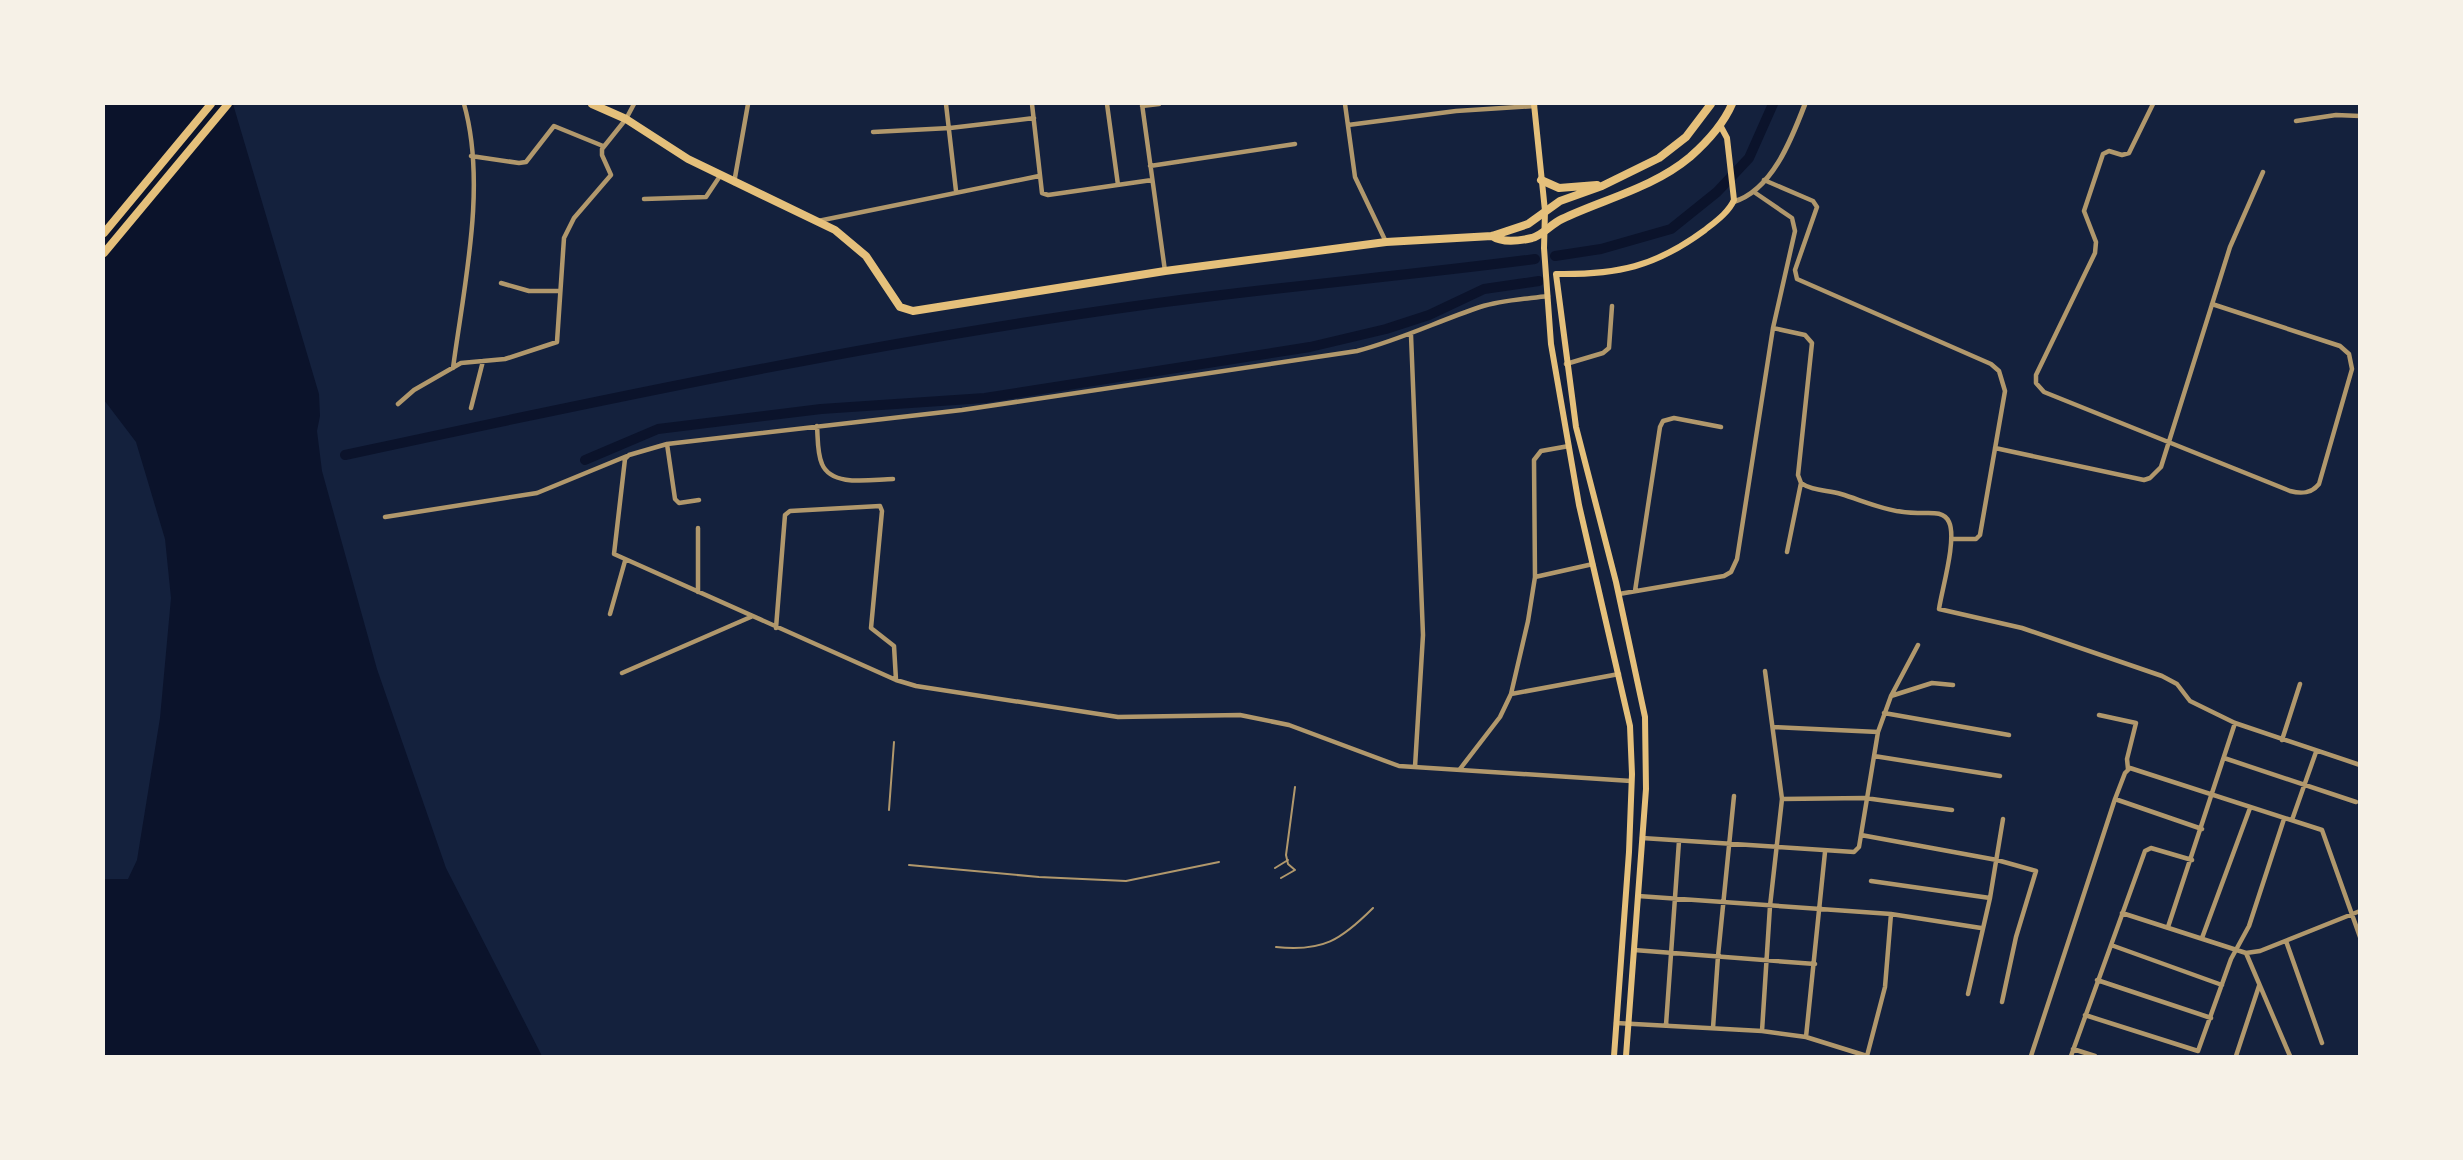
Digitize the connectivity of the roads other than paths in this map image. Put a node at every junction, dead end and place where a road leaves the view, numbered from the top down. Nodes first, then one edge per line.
1 (211, 104) edge
2 (228, 104) edge
3 (464, 104) edge
4 (593, 104) edge
5 (634, 104) edge
6 (748, 104) edge
7 (946, 104) edge
8 (1032, 104) edge
9 (1107, 104) edge
10 (1159, 104) edge
11 (1346, 104) edge
12 (1712, 104) edge
13 (1732, 104) edge
14 (1805, 104) edge
15 (2152, 104) edge
16 (1142, 105) edge
17 (1535, 105) edge
18 (2360, 116) edge
19 (1034, 118) junction
20 (626, 119) junction
21 (2296, 121) dead end
22 (1348, 125) junction
23 (1720, 125) junction
24 (951, 128) junction
25 (873, 132) dead end
26 (605, 144) junction
27 (1295, 144) dead end
28 (471, 156) junction
29 (1150, 166) junction
30 (2263, 172) dead end
31 (720, 176) junction
32 (1039, 176) junction
33 (1152, 180) junction
34 (1540, 180) junction
35 (1764, 180) junction
36 (734, 183) junction
37 (1118, 185) junction
38 (1605, 185) junction
39 (956, 191) junction
40 (1754, 192) junction
41 (644, 199) dead end
42 (1733, 202) junction
43 (1545, 211) junction
44 (818, 221) junction
45 (1544, 231) junction
46 (104, 232) edge
47 (1492, 236) junction
48 (1386, 242) junction
49 (104, 253) edge
50 (1165, 271) junction
51 (501, 283) dead end
52 (560, 291) junction
53 (1548, 296) junction
54 (2212, 304) junction
55 (1612, 306) dead end
56 (1773, 328) junction
57 (1411, 334) junction
58 (483, 361) junction
59 (1566, 364) junction
60 (453, 368) junction
61 (398, 404) dead end
62 (471, 408) dead end
63 (817, 426) junction
64 (1721, 427) dead end
65 (2168, 441) junction
66 (667, 444) junction
67 (1569, 446) junction
68 (1995, 448) junction
69 (627, 456) junction
70 (893, 478) dead end
71 (1801, 483) junction
72 (699, 500) dead end
73 (385, 517) dead end
74 (698, 528) dead end
75 (1952, 539) junction
76 (1786, 552) dead end
77 (625, 561) junction
78 (1593, 564) junction
79 (1535, 577) junction
80 (1635, 591) junction
81 (698, 592) junction
82 (1618, 594) junction
83 (610, 614) dead end
84 (753, 616) junction
85 (776, 628) junction
86 (1918, 645) dead end
87 (1765, 671) dead end
88 (622, 674) dead end
89 (1619, 674) junction
90 (896, 680) junction
91 (2300, 684) dead end
92 (1953, 685) dead end
93 (1510, 694) junction
94 (1891, 696) junction
95 (1884, 712) junction
96 (2100, 715) dead end
97 (2235, 723) junction
98 (1773, 727) junction
99 (1878, 732) junction
100 (2009, 735) dead end
101 (2282, 740) junction
102 (894, 742) dead end
103 (2316, 752) junction
104 (1874, 756) junction
105 (2224, 758) junction
106 (2360, 765) edge
107 (1415, 767) junction
108 (1460, 769) junction
109 (2128, 769) junction
110 (2000, 776) dead end
111 (1631, 781) junction
112 (2306, 784) junction
113 (1295, 787) dead end
114 (2213, 795) junction
115 (1734, 796) dead end
116 (1865, 798) junction
117 (1782, 799) junction
118 (2115, 799) junction
119 (2356, 802) dead end
120 (2250, 808) junction
121 (889, 810) dead end
122 (1952, 810) dead end
123 (2003, 819) dead end
124 (2284, 819) junction
125 (2292, 820) junction
126 (2202, 829) junction
127 (1861, 835) junction
128 (1642, 838) junction
129 (1679, 841) junction
130 (1729, 844) junction
131 (1776, 848) junction
132 (1825, 852) junction
133 (1288, 860) junction
134 (1997, 860) junction
135 (2192, 860) junction
136 (1219, 862) dead end
137 (909, 865) dead end
138 (1275, 868) dead end
139 (1281, 878) dead end
140 (1871, 881) dead end
141 (1638, 896) junction
142 (1676, 898) junction
143 (1990, 898) junction
144 (1723, 903) junction
145 (1770, 906) junction
146 (1373, 908) dead end
147 (1819, 910) junction
148 (2360, 911) edge
149 (2122, 913) junction
150 (1891, 914) junction
151 (2351, 914) junction
152 (2168, 927) junction
153 (1981, 928) junction
154 (2360, 937) edge
155 (2202, 938) junction
156 (2286, 941) junction
157 (2111, 945) junction
158 (1276, 946) dead end
159 (1634, 950) junction
160 (2236, 950) junction
161 (1673, 953) junction
162 (2246, 954) junction
163 (1718, 956) junction
164 (1766, 960) junction
165 (1815, 964) junction
166 (2097, 980) junction
167 (2222, 985) junction
168 (2259, 986) junction
169 (1968, 994) dead end
170 (2002, 1002) dead end
171 (2085, 1015) junction
172 (2211, 1018) junction
173 (1616, 1023) junction
174 (1628, 1024) junction
175 (1666, 1025) junction
176 (1713, 1028) junction
177 (1762, 1031) junction
178 (1806, 1037) junction
179 (2322, 1043) dead end
180 (2073, 1049) junction
181 (1614, 1056) edge
182 (1626, 1056) edge
183 (2031, 1056) edge
184 (2071, 1056) edge
185 (2095, 1056) edge
186 (2236, 1056) edge
187 (2290, 1056) edge

1 - 46 highway
2 - 49 highway
3 - 28 street
4 - 20 highway
5 - 20 street
6 - 36 street
7 - 24 street
8 - 19 street
9 - 37 street
10 - 16 street
11 - 22 street
12 - 38 highway
13 - 23 highway
14 - 35 street
15 - 65 street
16 - 29 street
17 - 22 street
17 - 34 main road
18 - 21 street
19 - 24 street
19 - 32 street
20 - 26 street
20 - 31 highway
22 - 48 street
23 - 42 main road
23 - 45 highway
24 - 25 street
24 - 39 street
26 - 28 street
26 - 52 street
27 - 29 street
28 - 60 street
29 - 33 street
30 - 54 street
31 - 36 highway
31 - 41 street
32 - 37 street
32 - 39 street
33 - 37 street
33 - 50 street
34 - 38 highway
34 - 43 main road
35 - 40 street
35 - 68 street
36 - 44 highway
38 - 43 highway
39 - 44 street
40 - 42 street
40 - 56 street
42 - 59 main road
43 - 45 main road
43 - 47 highway
44 - 50 highway
45 - 47 highway
45 - 53 main road
47 - 48 highway
48 - 50 highway
51 - 52 street
52 - 58 street
53 - 57 street
53 - 67 main road
54 - 65 street
54 - 65 street
55 - 59 street
56 - 71 street
56 - 80 street
57 - 63 street
57 - 107 street
58 - 60 street
58 - 62 street
59 - 82 main road
60 - 61 street
63 - 66 street
63 - 70 street
64 - 80 street
65 - 68 street
66 - 69 street
66 - 72 street
67 - 78 main road
67 - 79 street
68 - 75 street
69 - 73 street
69 - 77 street
71 - 75 street
71 - 76 street
74 - 81 street
75 - 97 street
77 - 81 street
77 - 83 street
78 - 79 street
78 - 89 main road
79 - 93 street
80 - 82 street
81 - 84 street
82 - 128 main road
84 - 85 street
84 - 88 street
85 - 90 street
85 - 90 street
86 - 94 street
87 - 98 street
89 - 93 street
89 - 111 main road
90 - 107 street
91 - 101 street
92 - 94 street
93 - 108 street
94 - 95 street
95 - 99 street
95 - 100 street
96 - 109 street
97 - 101 street
97 - 105 street
98 - 99 street
98 - 117 street
99 - 104 street
101 - 103 street
102 - 121 lane
103 - 106 street
103 - 112 street
104 - 110 street
104 - 116 street
105 - 112 street
105 - 114 street
107 - 108 street
108 - 111 street
109 - 114 street
109 - 118 street
111 - 173 main road
112 - 119 street
112 - 125 street
113 - 133 lane
114 - 120 street
114 - 126 street
115 - 130 street
116 - 117 street
116 - 122 street
116 - 127 street
117 - 131 street
118 - 126 street
118 - 183 street
120 - 124 street
120 - 155 street
123 - 134 street
124 - 125 street
124 - 160 street
125 - 151 street
126 - 135 street
127 - 132 street
127 - 134 street
128 - 129 street
128 - 141 main road
129 - 130 street
129 - 142 street
130 - 131 street
130 - 144 street
131 - 132 street
131 - 145 street
132 - 147 street
133 - 138 lane
133 - 139 lane
134 - 143 street
134 - 170 street
135 - 149 street
135 - 152 street
136 - 137 lane
140 - 143 street
141 - 142 street
141 - 159 main road
142 - 144 street
142 - 161 street
143 - 153 street
144 - 145 street
144 - 163 street
145 - 147 street
145 - 164 street
146 - 158 lane
147 - 150 street
147 - 165 street
148 - 151 street
149 - 152 street
149 - 157 street
150 - 153 street
150 - 178 street
151 - 154 street
151 - 156 street
152 - 155 street
153 - 169 street
155 - 160 street
156 - 162 street
156 - 179 street
157 - 166 street
157 - 167 street
159 - 161 street
159 - 174 main road
160 - 162 street
160 - 167 street
161 - 163 street
161 - 175 street
162 - 168 street
163 - 164 street
163 - 176 street
164 - 165 street
164 - 177 street
165 - 178 street
166 - 171 street
166 - 172 street
167 - 172 street
168 - 186 street
168 - 187 street
171 - 172 street
171 - 180 street
173 - 174 street
173 - 181 main road
174 - 175 street
174 - 182 main road
175 - 176 street
176 - 177 street
177 - 178 street
180 - 184 street
180 - 185 street

